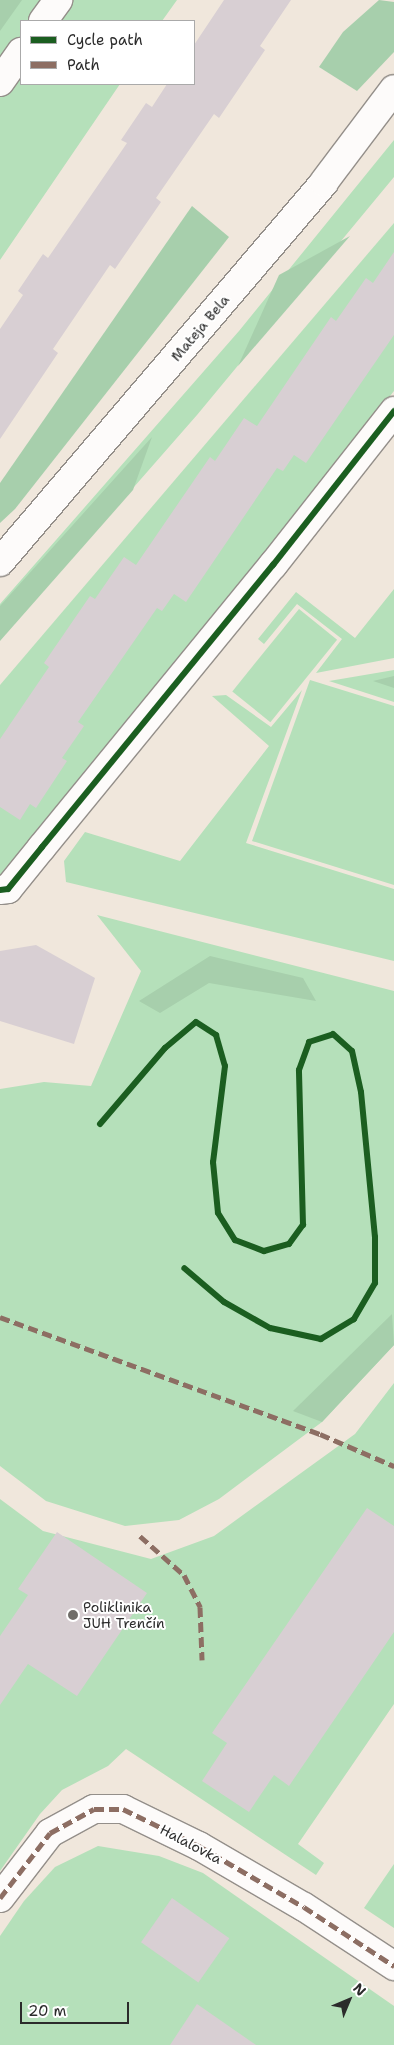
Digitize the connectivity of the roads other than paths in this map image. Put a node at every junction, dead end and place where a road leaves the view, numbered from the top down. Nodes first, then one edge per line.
1 (58, 0) edge
2 (44, 20) edge
3 (20, 53) edge
4 (0, 82) edge
5 (394, 89) edge
6 (394, 411) edge
7 (0, 562) edge
8 (0, 890) edge
9 (0, 1898) edge
10 (394, 1966) edge

1 - 2 street
3 - 4 street
5 - 7 street, Mateja Bela
6 - 8 street
9 - 10 street, Halalovka

